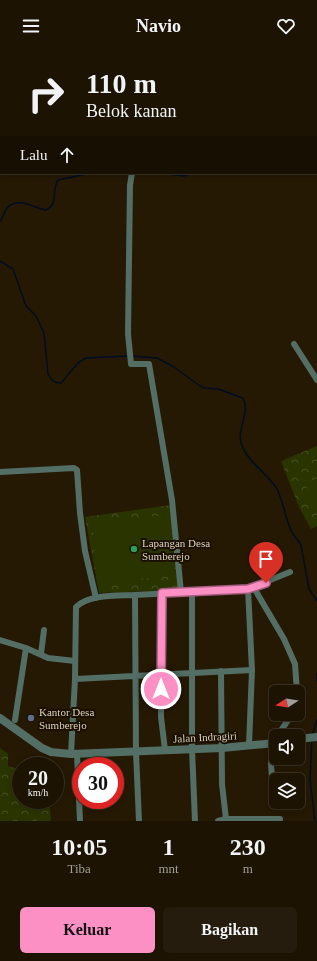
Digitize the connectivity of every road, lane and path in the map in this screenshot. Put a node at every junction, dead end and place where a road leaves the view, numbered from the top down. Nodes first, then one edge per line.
1 (132, 174) edge
2 (294, 344) dead end
3 (317, 380) edge
4 (0, 472) edge
5 (290, 572) dead end
6 (251, 589) junction
7 (181, 592) junction
8 (192, 592) junction
9 (162, 593) junction
10 (135, 595) junction
11 (96, 598) junction
12 (44, 630) dead end
13 (0, 640) edge
14 (26, 648) junction
15 (41, 654) junction
16 (75, 660) junction
17 (252, 670) junction
18 (221, 671) junction
19 (193, 672) junction
20 (161, 675) junction
21 (137, 677) junction
22 (75, 679) junction
23 (296, 685) edge
24 (0, 718) edge
25 (15, 720) dead end
26 (317, 737) edge
27 (305, 738) edge
28 (269, 743) edge
29 (249, 745) junction
30 (222, 748) junction
31 (192, 749) junction
32 (166, 750) junction
33 (136, 752) junction
34 (74, 754) junction
35 (226, 819) junction
36 (280, 819) dead end
37 (80, 821) edge
38 (139, 821) edge
39 (195, 821) edge
40 (218, 821) edge

1 - 7 street
2 - 3 street
4 - 11 street
5 - 6 street
6 - 8 street
6 - 17 street
6 - 23 street
7 - 8 street
7 - 9 street
8 - 19 street
9 - 10 street
9 - 20 street
10 - 11 street
10 - 21 street
11 - 16 street
12 - 15 street
13 - 14 street
14 - 15 street
14 - 25 street
15 - 16 street
16 - 22 street
17 - 18 street
17 - 29 street
18 - 19 street
18 - 30 street
19 - 20 street
19 - 31 street
20 - 21 street
20 - 32 street
21 - 22 street
21 - 33 street
22 - 34 street
24 - 34 street, Jalan Indragiri
26 - 27 street
28 - 29 street, Jalan Indragiri
29 - 30 street, Jalan Indragiri
30 - 31 street, Jalan Indragiri
30 - 35 street
31 - 32 street, Jalan Indragiri
31 - 39 street
32 - 33 street, Jalan Indragiri
33 - 34 street, Jalan Indragiri
33 - 38 street
34 - 37 street
35 - 36 street
35 - 40 street

